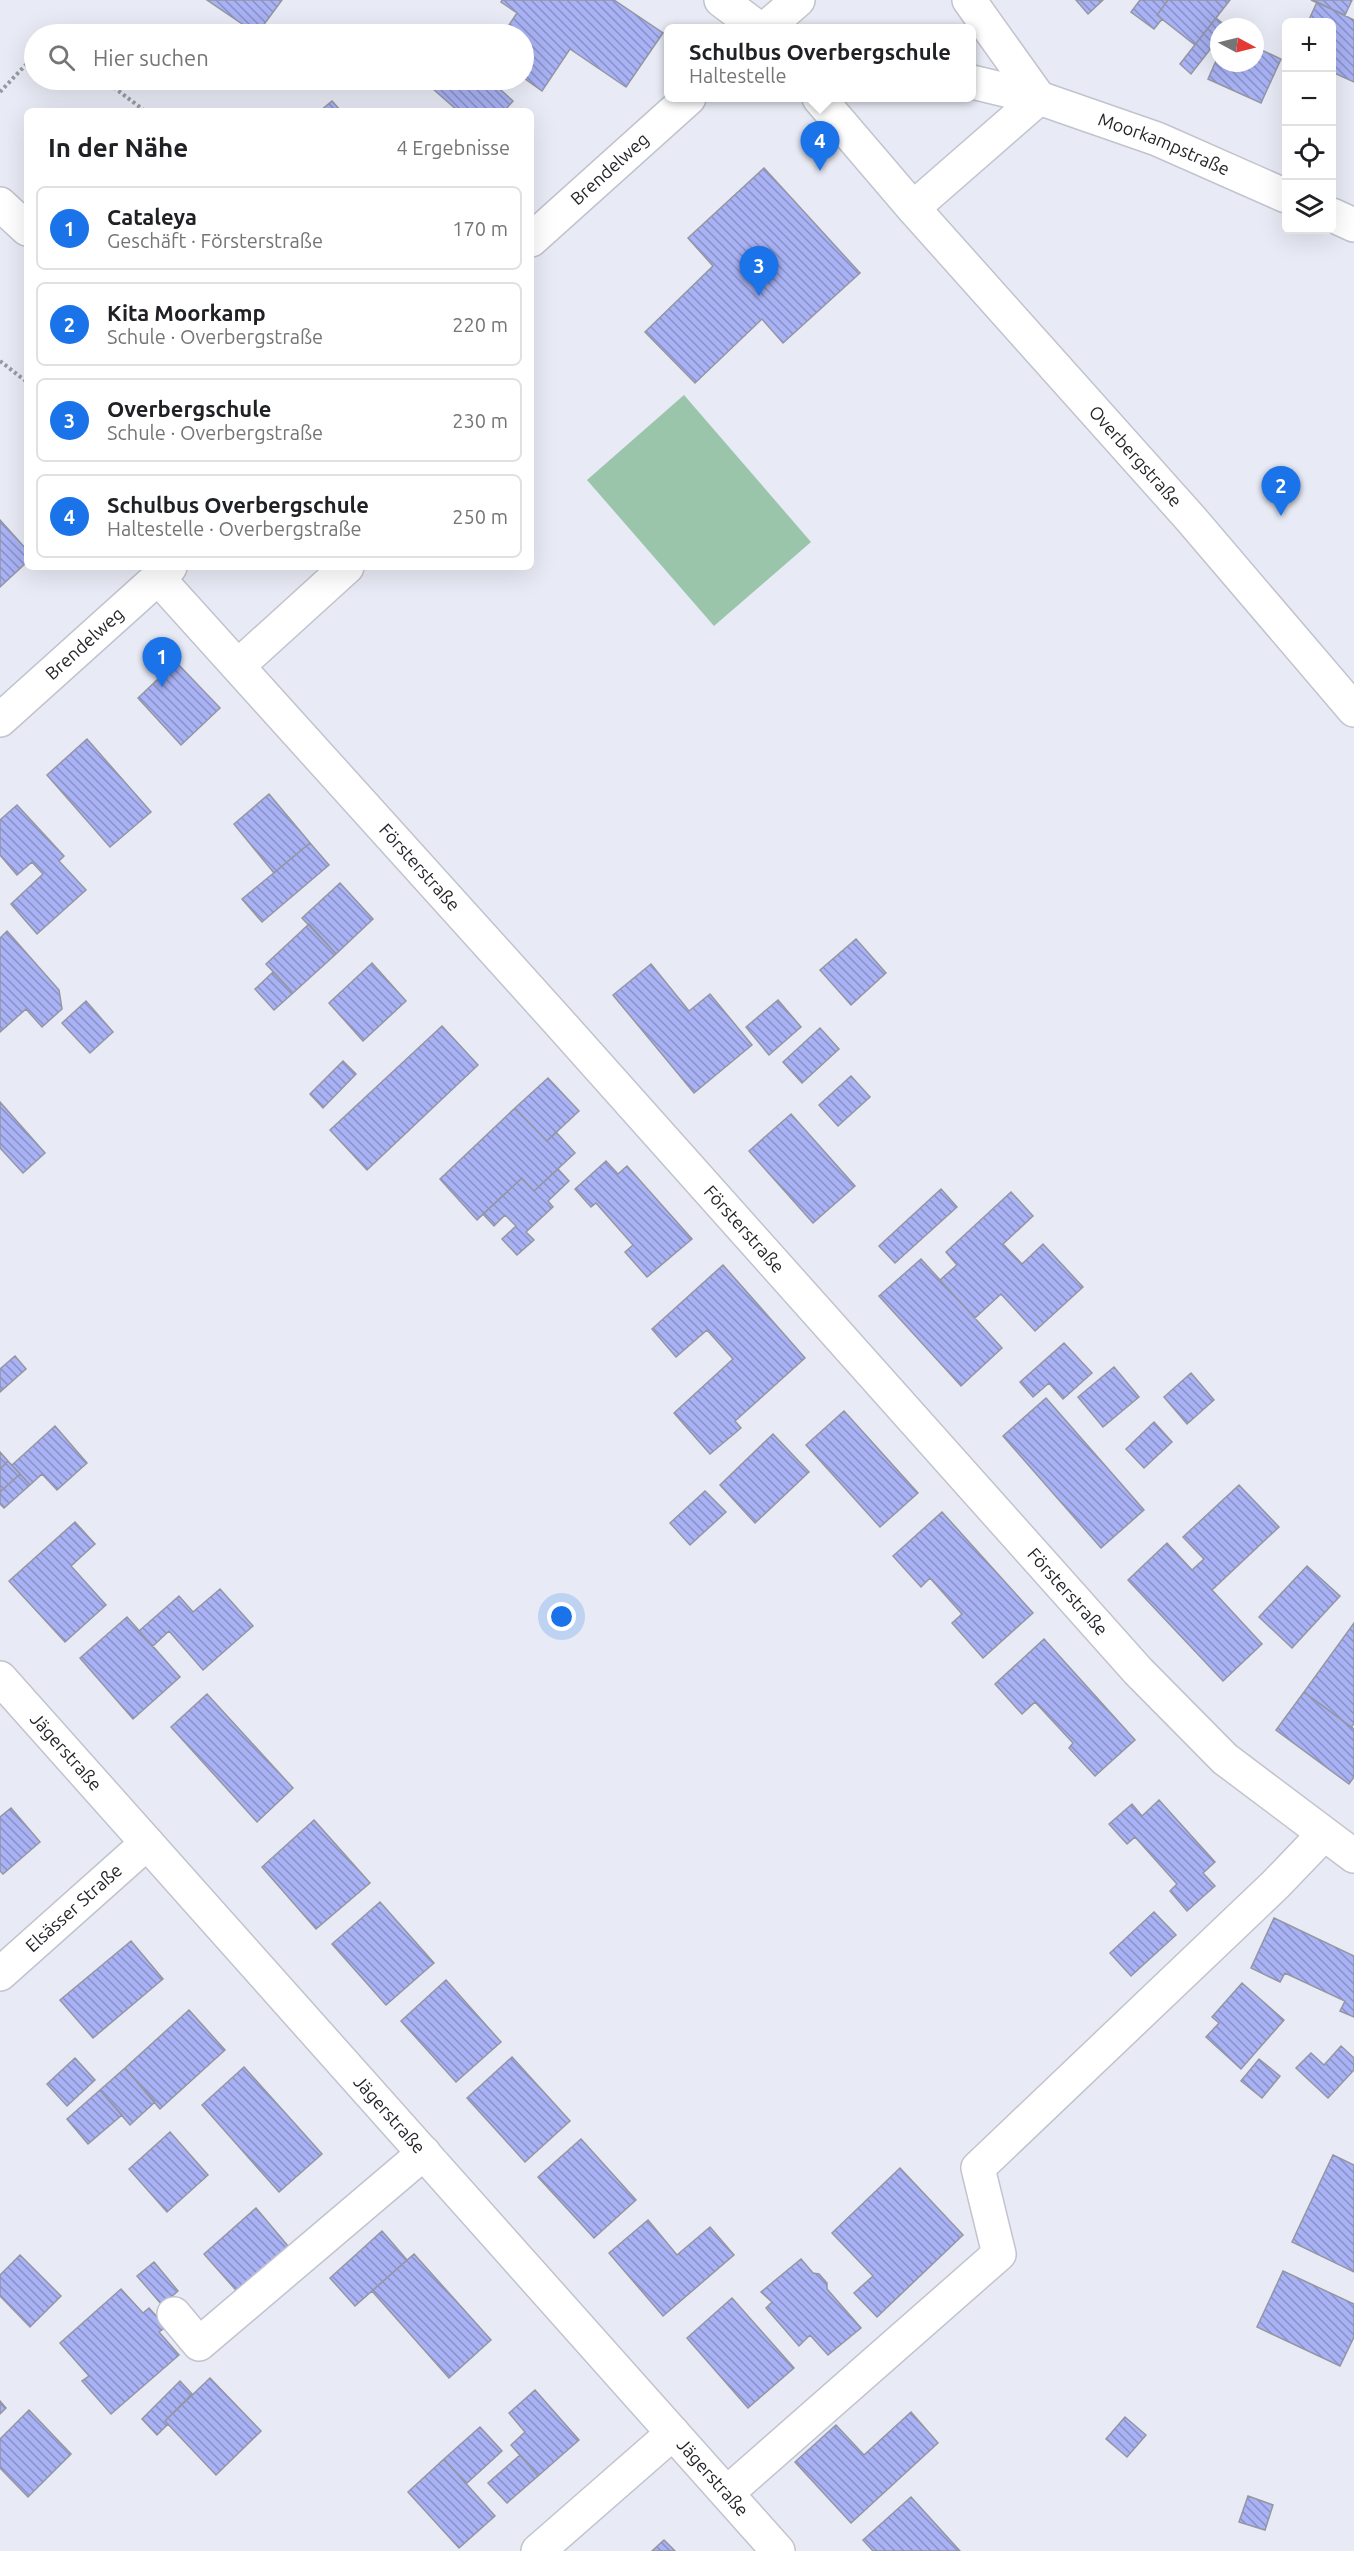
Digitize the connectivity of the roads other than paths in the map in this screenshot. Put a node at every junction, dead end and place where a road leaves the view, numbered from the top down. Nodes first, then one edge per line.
1 (721, 0) edge
2 (798, 0) edge
3 (969, 0) edge
4 (753, 24) edge
5 (771, 24) edge
6 (976, 83) edge
7 (1039, 98) junction
8 (685, 102) edge
9 (822, 102) edge
10 (1282, 194) edge
11 (0, 204) edge
12 (913, 208) junction
13 (1336, 217) edge
14 (1354, 225) edge
15 (24, 226) edge
16 (534, 237) edge
17 (344, 570) edge
18 (164, 572) edge
19 (238, 666) junction
20 (1354, 710) edge
21 (0, 720) edge
22 (0, 1678) edge
23 (1323, 1835) junction
24 (147, 1843) junction
25 (1354, 1856) edge
26 (0, 1974) edge
27 (424, 2152) junction
28 (174, 2314) dead end
29 (673, 2433) junction
30 (727, 2493) junction
31 (538, 2551) edge
32 (778, 2551) edge

1 - 4 street
2 - 5 street
3 - 7 street
6 - 7 street, Moorkampstraße
7 - 10 street, Moorkampstraße
7 - 12 street
8 - 16 street, Brendelweg
9 - 12 street, Overbergstraße
11 - 15 street
12 - 20 street, Overbergstraße
13 - 14 street
17 - 19 street
18 - 19 street, Försterstraße
18 - 21 street, Brendelweg
19 - 23 street, Försterstraße
22 - 24 street, Jägerstraße
23 - 25 street, Försterstraße
23 - 30 street
24 - 26 street, Elsässer Straße
24 - 27 street, Jägerstraße
27 - 28 street
27 - 29 street, Jägerstraße
29 - 30 street, Jägerstraße
29 - 31 street
30 - 32 street, Jägerstraße

